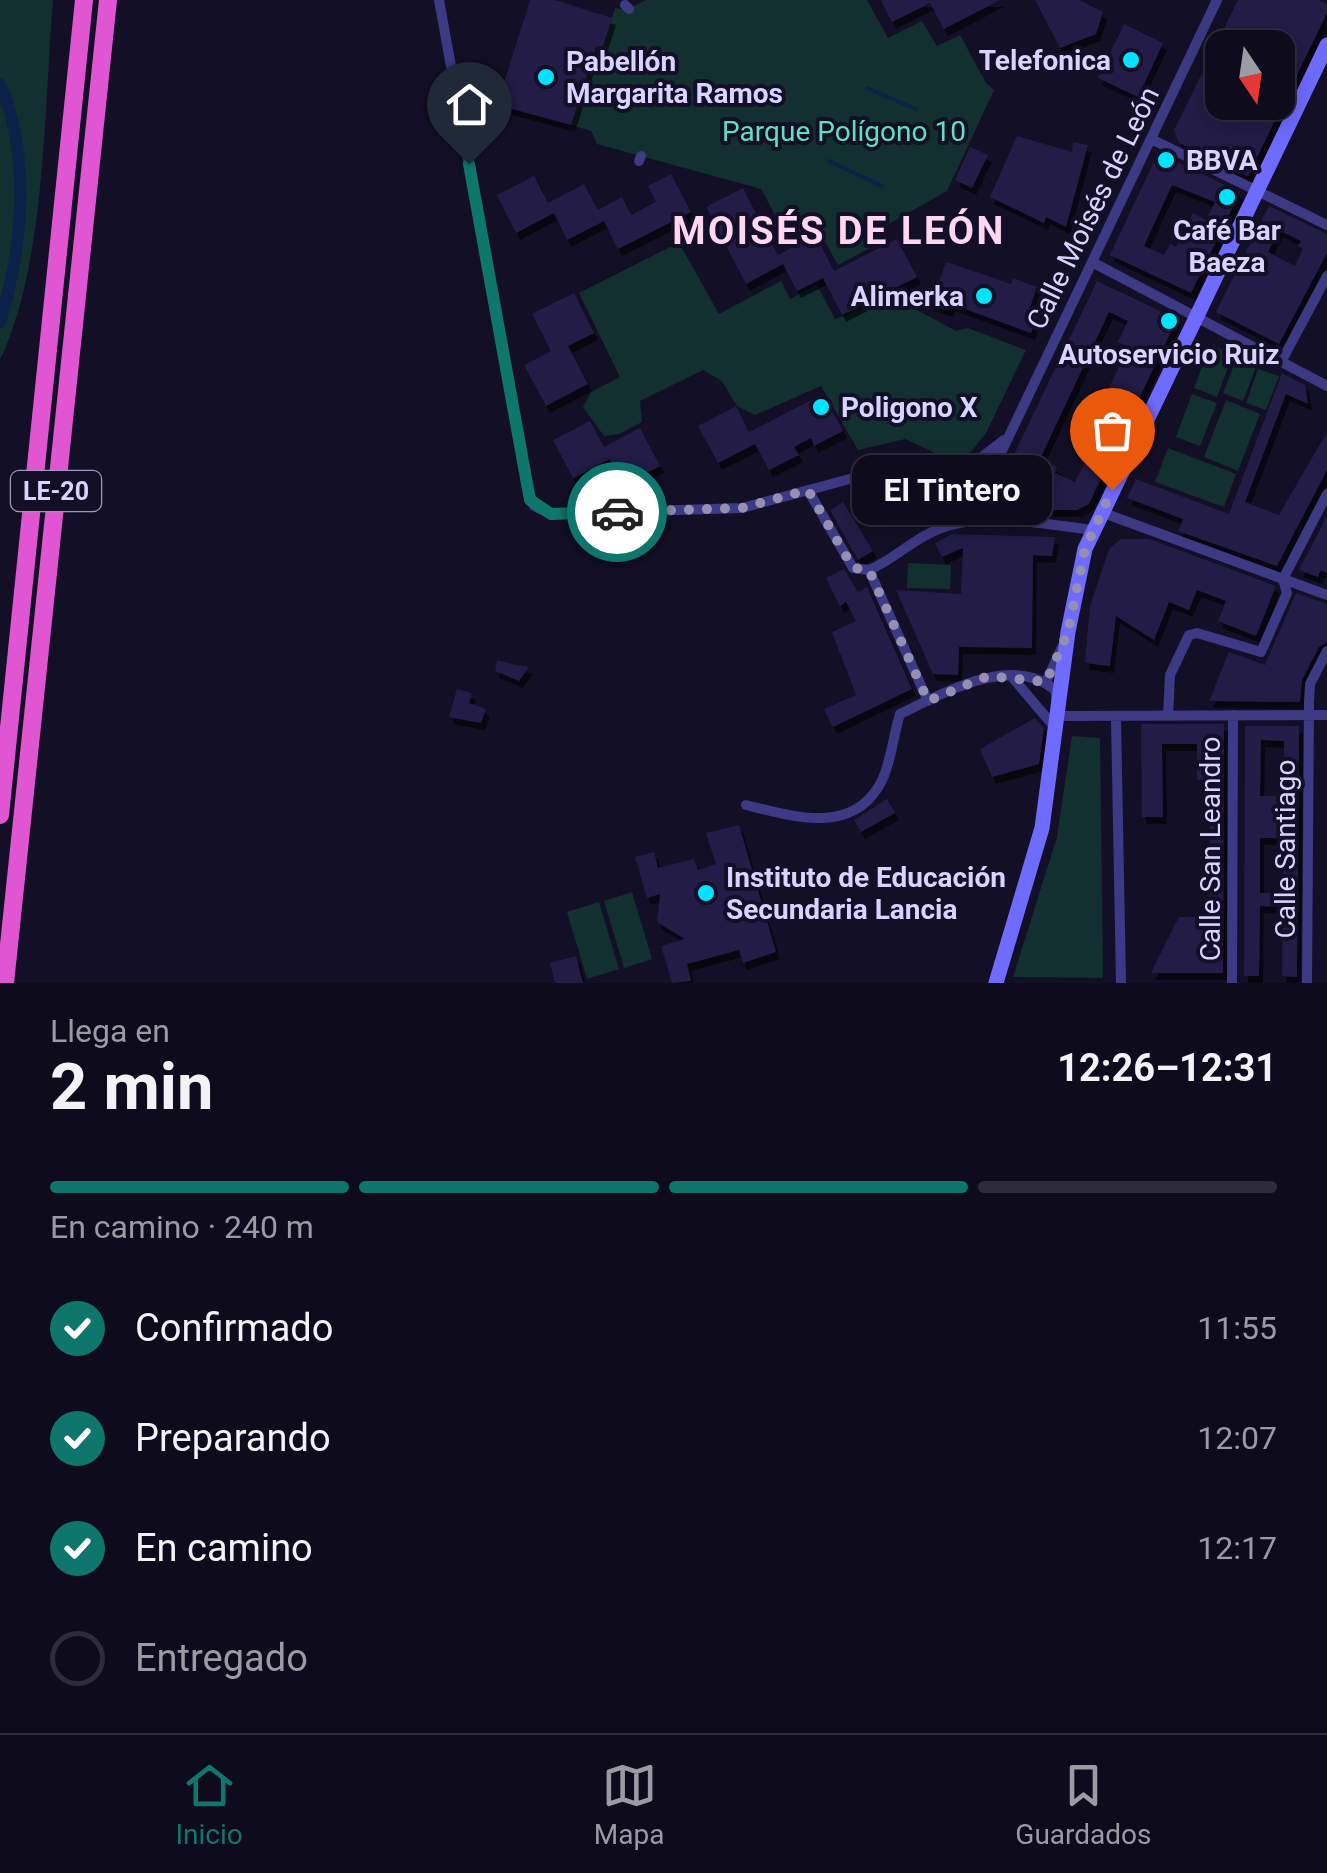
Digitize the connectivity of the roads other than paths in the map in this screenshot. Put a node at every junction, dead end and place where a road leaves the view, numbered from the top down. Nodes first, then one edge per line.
1 (84, 0) edge
2 (108, 0) edge
3 (439, 0) edge
4 (1217, 0) edge
5 (1327, 45) edge
6 (1151, 139) junction
7 (1257, 190) junction
8 (1327, 225) edge
9 (1092, 262) junction
10 (1327, 276) edge
11 (1196, 317) junction
12 (1281, 362) junction
13 (1327, 386) edge
14 (1009, 436) junction
15 (992, 451) junction
16 (892, 480) junction
17 (927, 485) junction
18 (973, 486) junction
19 (808, 490) junction
20 (1327, 494) edge
21 (947, 500) junction
22 (1101, 512) junction
23 (978, 520) junction
24 (995, 522) junction
25 (1093, 530) junction
26 (931, 532) junction
27 (869, 570) junction
28 (1283, 579) junction
29 (1327, 595) edge
30 (1068, 632) junction
31 (1327, 651) edge
32 (1012, 678) junction
33 (1046, 682) junction
34 (928, 701) junction
35 (1234, 715) junction
36 (1308, 715) junction
37 (1168, 716) junction
38 (1327, 716) edge
39 (1116, 717) junction
40 (1058, 723) junction
41 (746, 805) dead end
42 (0, 815) edge
43 (5, 983) edge
44 (996, 983) edge
45 (1121, 983) edge
46 (1232, 983) edge
47 (1307, 983) edge

1 - 42 highway, LE-20
2 - 43 highway, LE-20
3 - 19 street, Calle Moisés de León
4 - 6 street, Calle Moisés de León
5 - 7 main road
6 - 7 street
6 - 9 street, Calle Moisés de León
7 - 8 street
7 - 11 main road
9 - 11 street
9 - 14 street, Calle Moisés de León
10 - 12 street
11 - 12 street
11 - 22 main road
12 - 13 street
14 - 15 street, Calle Moisés de León
14 - 18 street, Calle Moisés de León
15 - 16 street, Calle Moisés de León
15 - 18 street, Calle Moisés de León
16 - 17 street, Calle Moisés de León
16 - 19 street, Calle Moisés de León
17 - 18 street, Calle Moisés de León
17 - 21 street, Calle Moisés de León
18 - 24 street
19 - 27 street
20 - 28 street
21 - 23 street, Calle Moisés de León
21 - 26 street
22 - 25 main road
22 - 28 street
23 - 24 street
23 - 26 street
24 - 25 street
25 - 30 main road
26 - 27 street
27 - 34 street
28 - 29 street
28 - 37 street
30 - 33 street
30 - 40 main road
31 - 36 street, Calle Santiago
32 - 33 street
32 - 34 street
32 - 40 street
33 - 40 street
34 - 41 street
35 - 36 street
35 - 37 street
35 - 46 street, Calle San Leandro
36 - 38 street
36 - 47 street, Calle Santiago
37 - 39 street
39 - 40 street
39 - 45 street
40 - 44 main road

